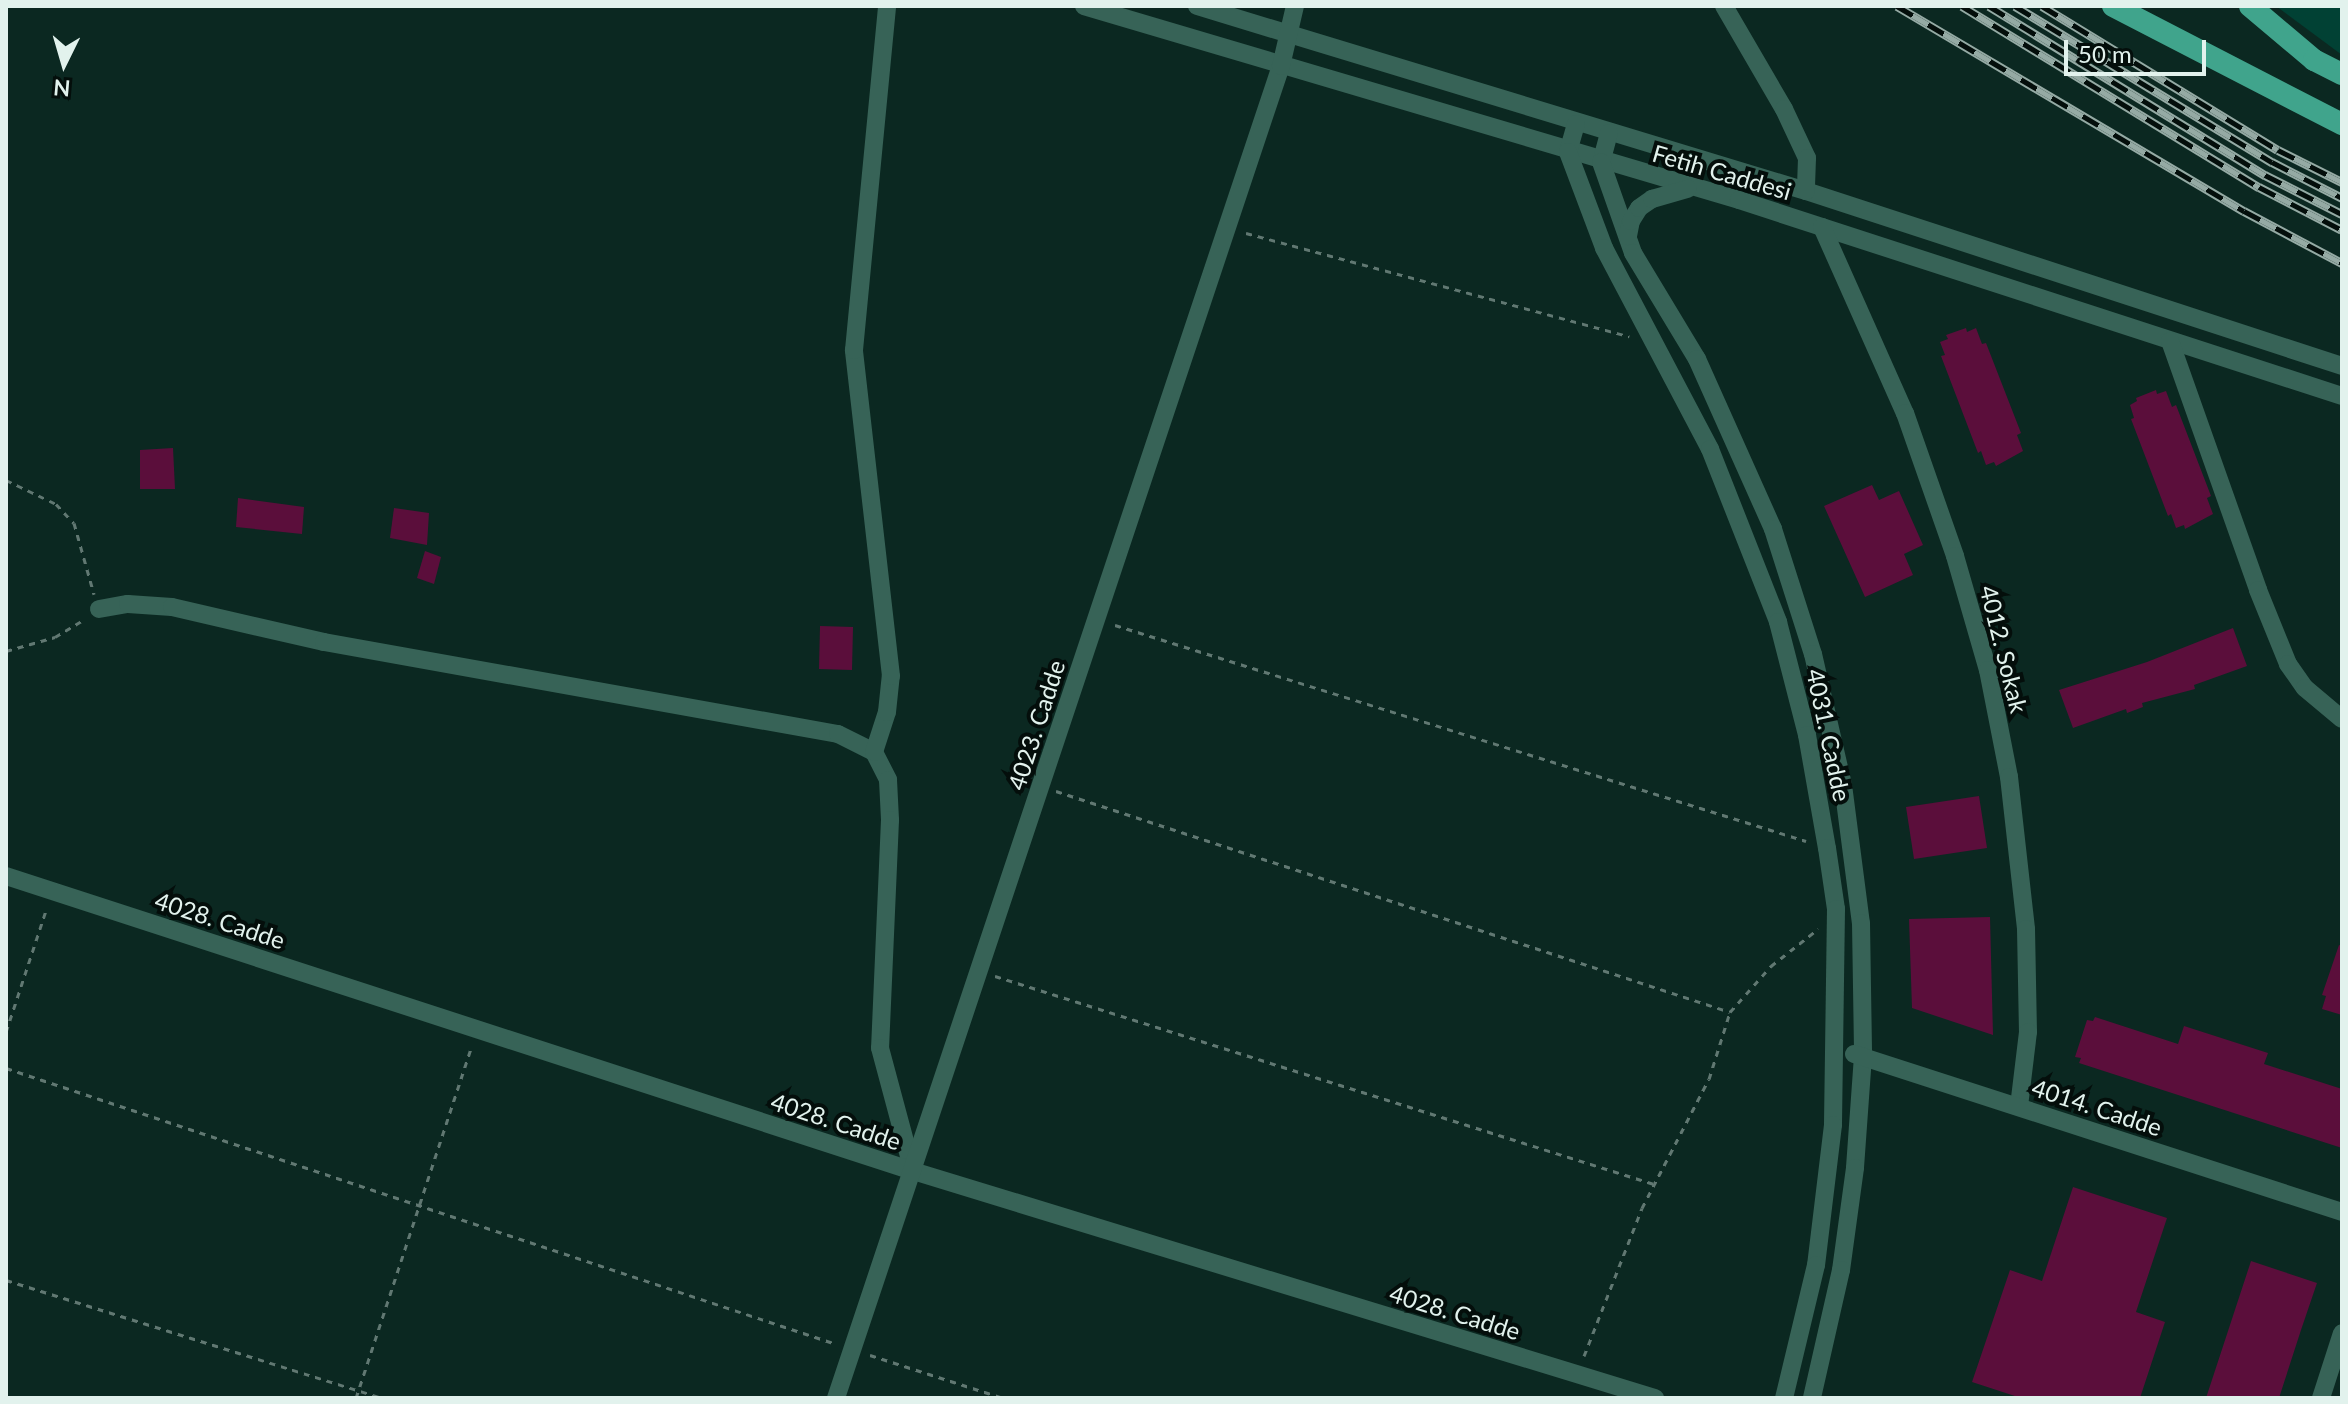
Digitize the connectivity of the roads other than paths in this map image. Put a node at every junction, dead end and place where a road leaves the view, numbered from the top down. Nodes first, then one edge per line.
1 (887, 6) edge
2 (1084, 6) edge
3 (1197, 6) edge
4 (1295, 6) edge
5 (1724, 6) edge
6 (2113, 6) edge
7 (2250, 6) edge
8 (1288, 35) junction
9 (1281, 66) junction
10 (2342, 74) edge
11 (1576, 124) junction
12 (2342, 124) edge
13 (1609, 133) junction
14 (1568, 152) junction
15 (1601, 162) junction
16 (1691, 189) junction
17 (1806, 191) junction
18 (1822, 227) junction
19 (1628, 236) junction
20 (2170, 341) junction
21 (2342, 366) edge
22 (2342, 396) edge
23 (99, 609) road end
24 (2342, 719) edge
25 (874, 752) junction
26 (6, 876) edge
27 (1837, 1051) junction
28 (1863, 1056) junction
29 (2019, 1106) junction
30 (913, 1171) junction
31 (2342, 1212) edge
32 (2342, 1333) edge
33 (836, 1398) edge
34 (1655, 1398) edge
35 (1784, 1398) edge
36 (1812, 1398) edge
37 (2321, 1398) edge

1 - 25 street
2 - 9 street, Fetih Caddesi
3 - 8 street, Fetih Caddesi
4 - 8 street, 4023. Cadde
5 - 17 street
6 - 12 main road
7 - 10 main road
8 - 9 street, 4023. Cadde
8 - 11 street, Fetih Caddesi
9 - 14 street, Fetih Caddesi
9 - 30 street, 4023. Cadde
11 - 13 street, Fetih Caddesi
11 - 14 street
13 - 15 street
13 - 17 street, Fetih Caddesi
14 - 15 street, Fetih Caddesi
14 - 27 street, 4031. Cadde
15 - 16 street, Fetih Caddesi
15 - 19 street, 4031. Cadde
16 - 18 street, Fetih Caddesi
16 - 19 street
17 - 21 street, Fetih Caddesi
18 - 20 street, Fetih Caddesi
18 - 29 street, 4012. Sokak
19 - 28 street, 4031. Cadde
20 - 22 street, Fetih Caddesi
20 - 24 street
23 - 25 street
25 - 30 street
26 - 30 street, 4028. Cadde
27 - 28 street, 4014. Cadde
27 - 35 street, 4031. Cadde
28 - 29 street, 4014. Cadde
28 - 36 street, 4031. Cadde
29 - 31 street, 4014. Cadde
30 - 33 street, 4023. Cadde
30 - 34 street, 4028. Cadde
32 - 37 street

